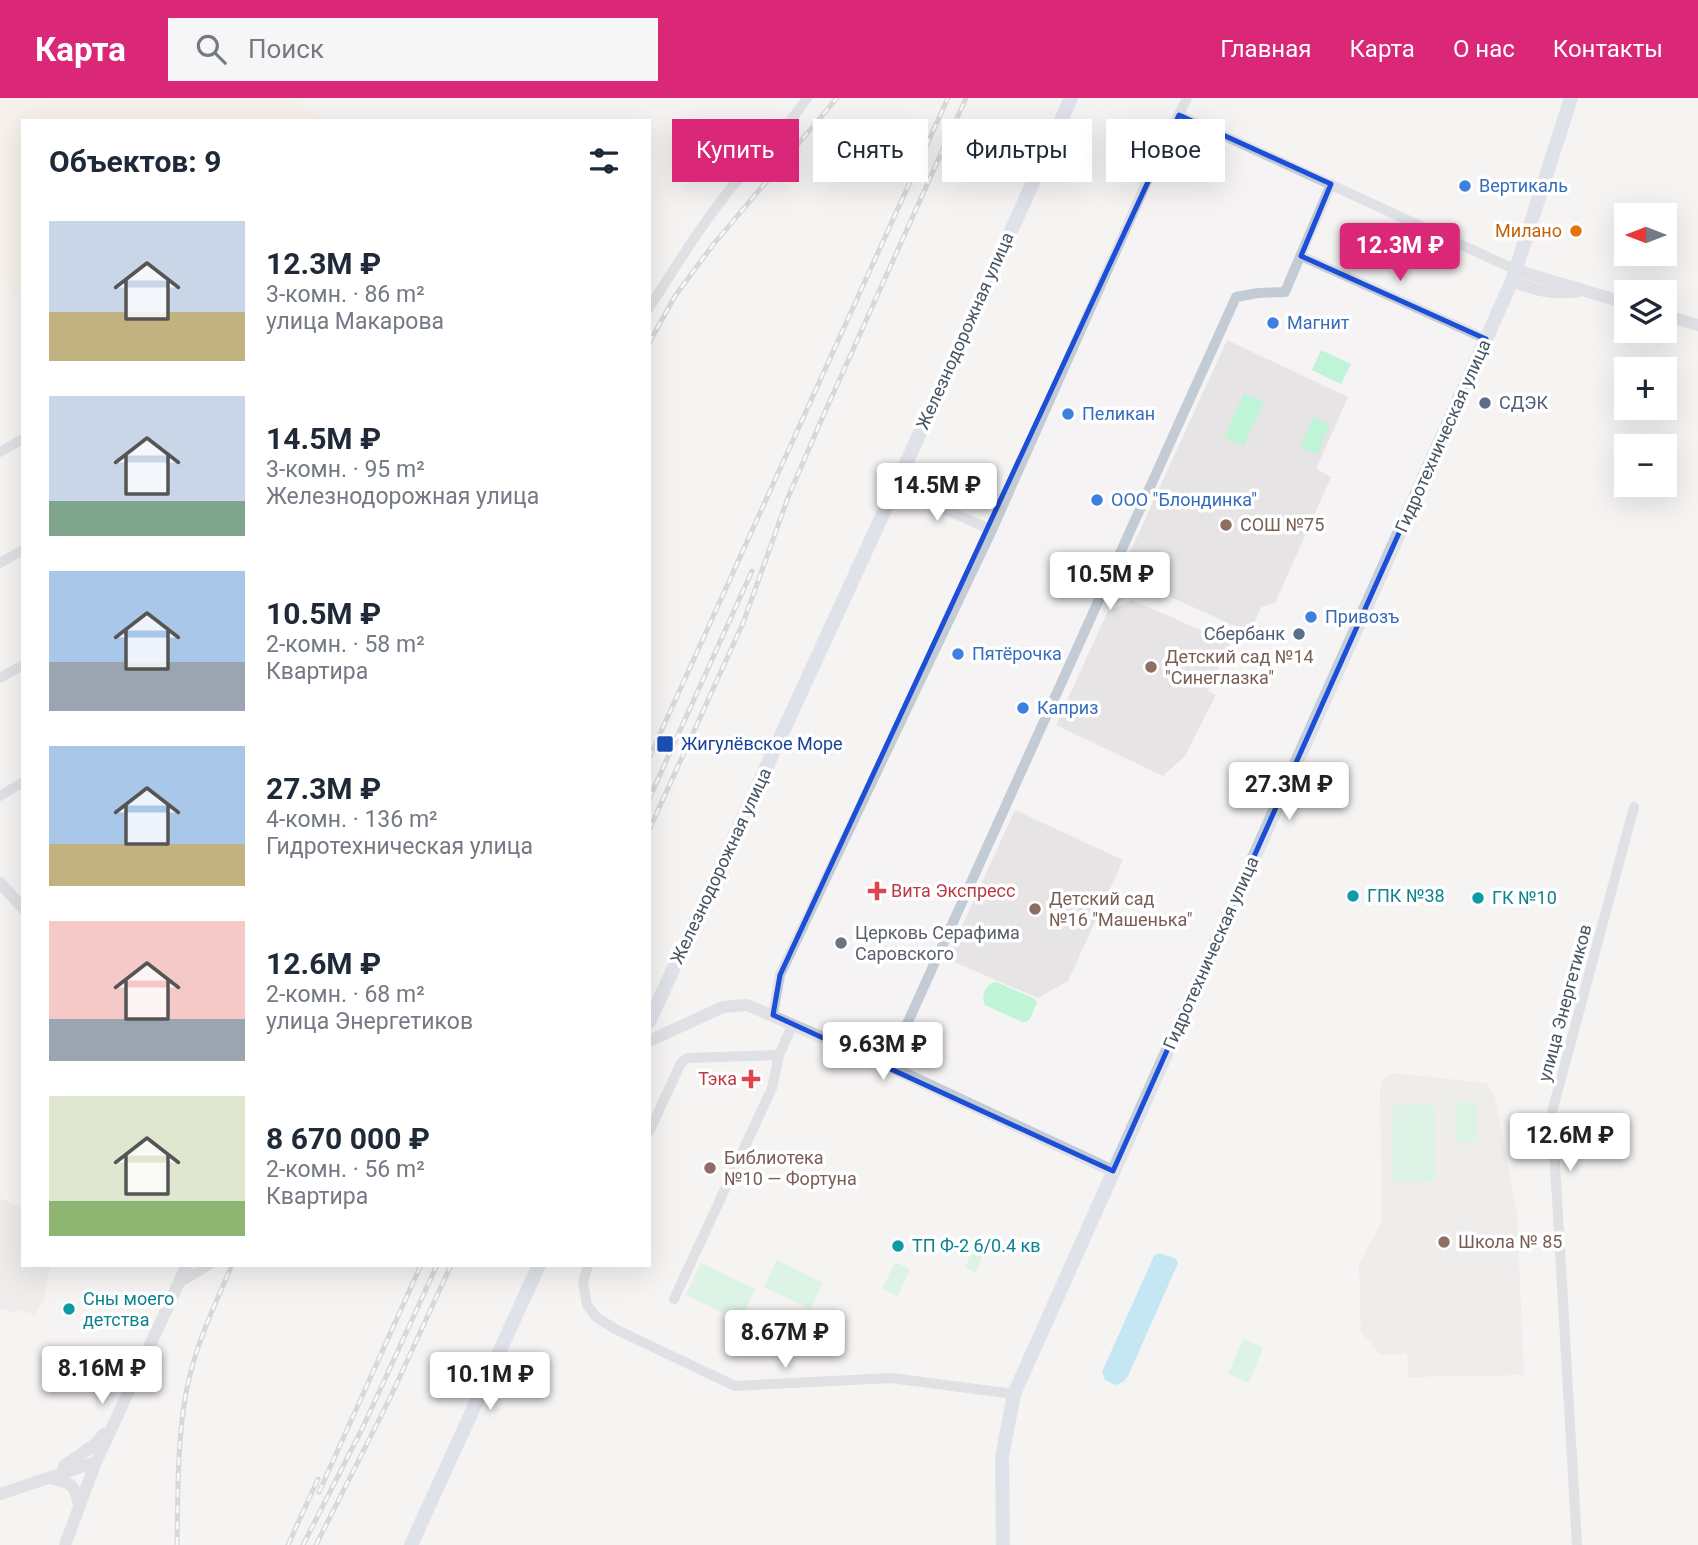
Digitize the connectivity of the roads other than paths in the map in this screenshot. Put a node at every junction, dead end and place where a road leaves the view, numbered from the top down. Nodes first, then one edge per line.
1 (807, 98) edge
2 (1070, 98) edge
3 (1187, 98) edge
4 (1571, 98) edge
5 (1179, 115) junction
6 (1331, 184) junction
7 (1301, 256) junction
8 (1514, 276) junction
9 (1614, 300) edge
10 (651, 306) edge
11 (1677, 319) edge
12 (1698, 325) edge
13 (1486, 340) junction
14 (21, 440) edge
15 (0, 452) edge
16 (895, 488) junction
17 (992, 530) junction
18 (21, 551) edge
19 (0, 564) edge
20 (21, 666) edge
21 (0, 678) edge
22 (21, 783) edge
23 (0, 796) edge
24 (1634, 807) dead end
25 (0, 883) edge
26 (21, 906) edge
27 (773, 1015) junction
28 (651, 1018) edge
29 (793, 1024) junction
30 (651, 1040) edge
31 (779, 1055) junction
32 (888, 1066) junction
33 (651, 1128) edge
34 (1113, 1171) junction
35 (186, 1267) edge
36 (206, 1267) edge
37 (538, 1267) edge
38 (587, 1267) edge
39 (178, 1283) junction
40 (674, 1299) dead end
41 (1014, 1394) junction
42 (111, 1426) junction
43 (96, 1462) junction
44 (46, 1477) junction
45 (0, 1494) edge
46 (79, 1506) junction
47 (65, 1545) edge
48 (411, 1545) edge
49 (1003, 1545) edge
50 (1577, 1545) edge

1 - 10 street
2 - 16 main road, Железнодорожная улица
3 - 5 street
4 - 8 main road, Гидротехническая улица
5 - 6 street
5 - 17 street
6 - 7 street
6 - 8 street
7 - 13 street
7 - 32 street
8 - 9 street
8 - 13 main road, Гидротехническая улица
11 - 12 street
13 - 34 main road, Гидротехническая улица
14 - 15 street
16 - 17 street
16 - 28 main road, Железнодорожная улица
17 - 27 street
18 - 19 street
20 - 21 street
22 - 23 street
24 - 50 street, улица Энергетиков
25 - 26 street
27 - 29 street
27 - 30 street
29 - 31 street
29 - 32 street
31 - 33 street
31 - 40 street
32 - 34 street
34 - 41 main road, Гидротехническая улица
35 - 39 street
36 - 39 street
37 - 48 main road
38 - 41 street
39 - 42 street
41 - 49 main road, Гидротехническая улица
42 - 43 street
42 - 44 street
43 - 44 street
43 - 46 street
44 - 45 street
44 - 46 street
46 - 47 street

